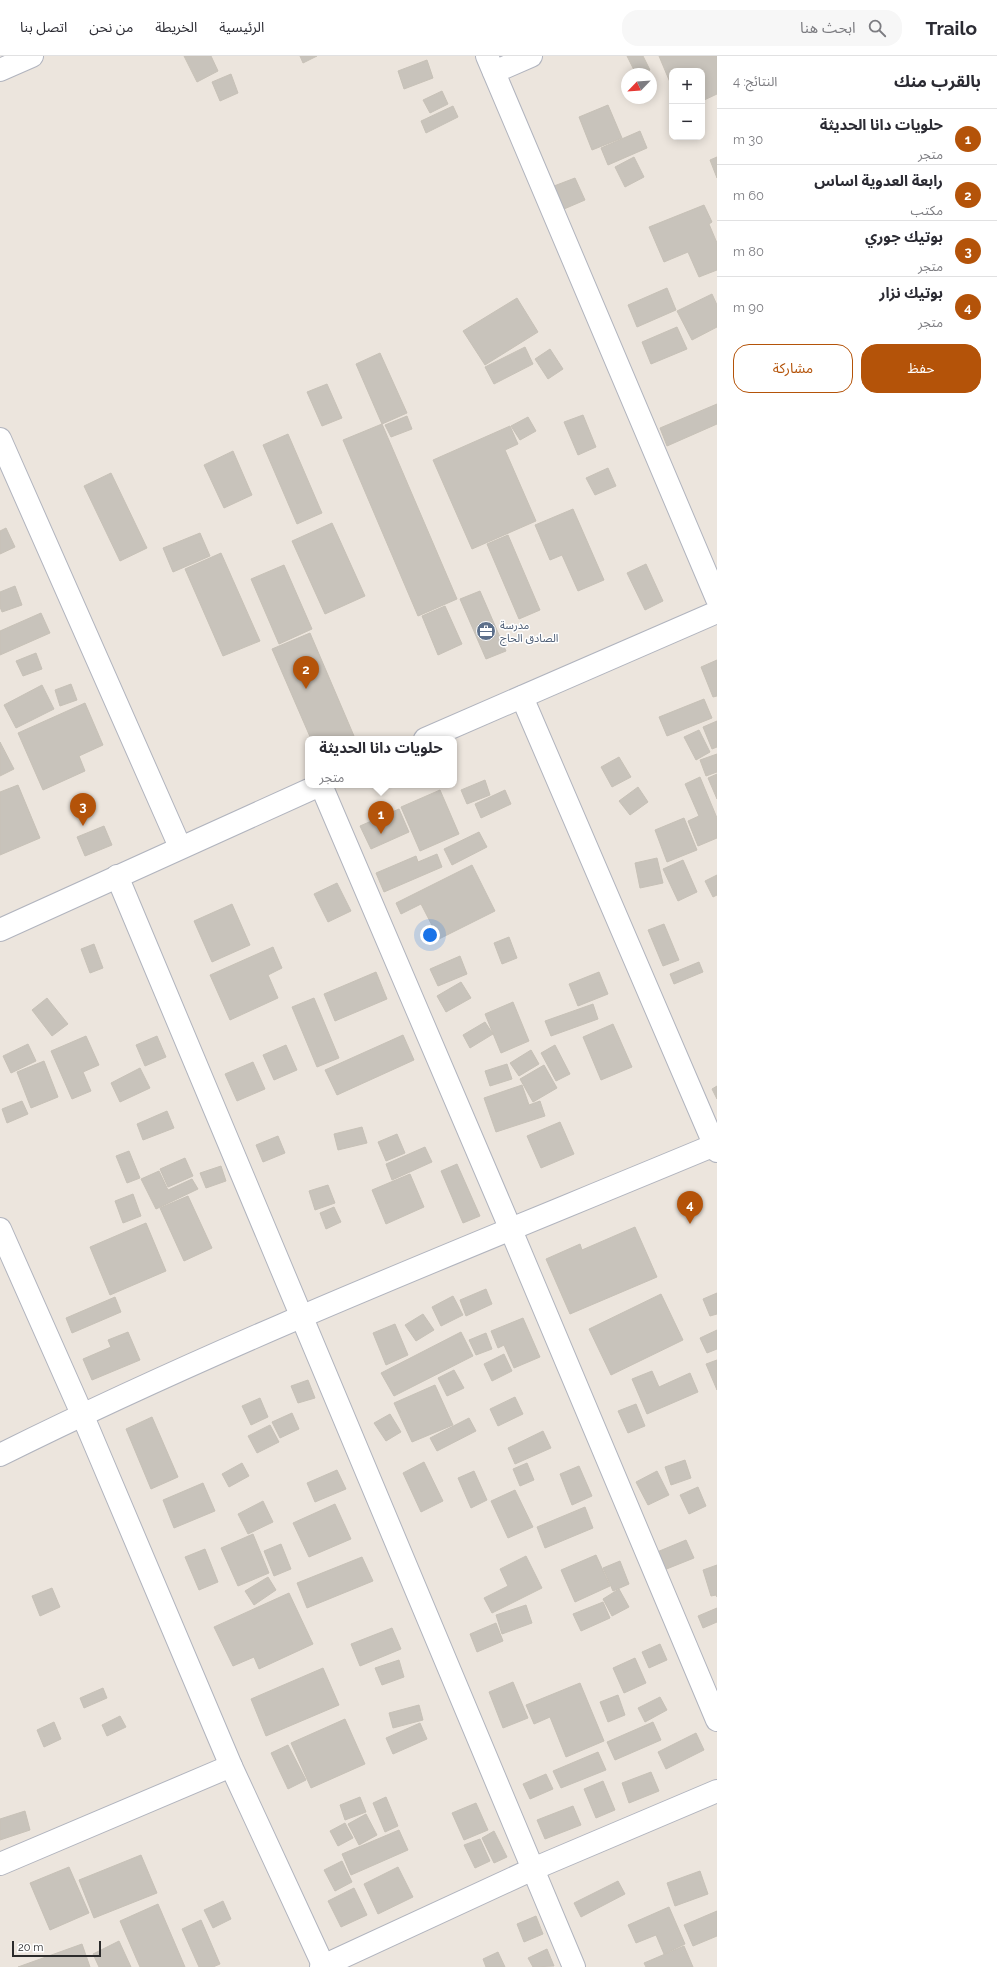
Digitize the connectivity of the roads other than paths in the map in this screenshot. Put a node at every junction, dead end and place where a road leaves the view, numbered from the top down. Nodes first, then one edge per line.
1 (32, 56) edge
2 (531, 56) edge
3 (490, 64) edge
4 (0, 70) edge
5 (0, 439) edge
6 (717, 599) edge
7 (717, 612) edge
8 (522, 697) junction
9 (432, 736) edge
10 (314, 788) edge
11 (322, 788) edge
12 (180, 847) junction
13 (117, 876) junction
14 (0, 930) edge
15 (716, 1147) edge
16 (0, 1229) edge
17 (511, 1230) junction
18 (302, 1317) junction
19 (82, 1414) junction
20 (0, 1455) edge
21 (717, 1720) edge
22 (232, 1766) junction
23 (717, 1791) edge
24 (0, 1864) edge
25 (533, 1869) junction
26 (322, 1967) edge
27 (574, 1967) edge

1 - 4 street
2 - 3 street
3 - 6 street
5 - 12 street
7 - 8 street
8 - 9 street
8 - 15 street
10 - 12 street
11 - 17 street
12 - 13 street
13 - 14 street
13 - 18 street
15 - 17 street
16 - 19 street
17 - 18 street
17 - 21 street
18 - 19 street
18 - 25 street
19 - 20 street
19 - 22 street
22 - 24 street
22 - 26 street
23 - 25 street
25 - 26 street
25 - 27 street

